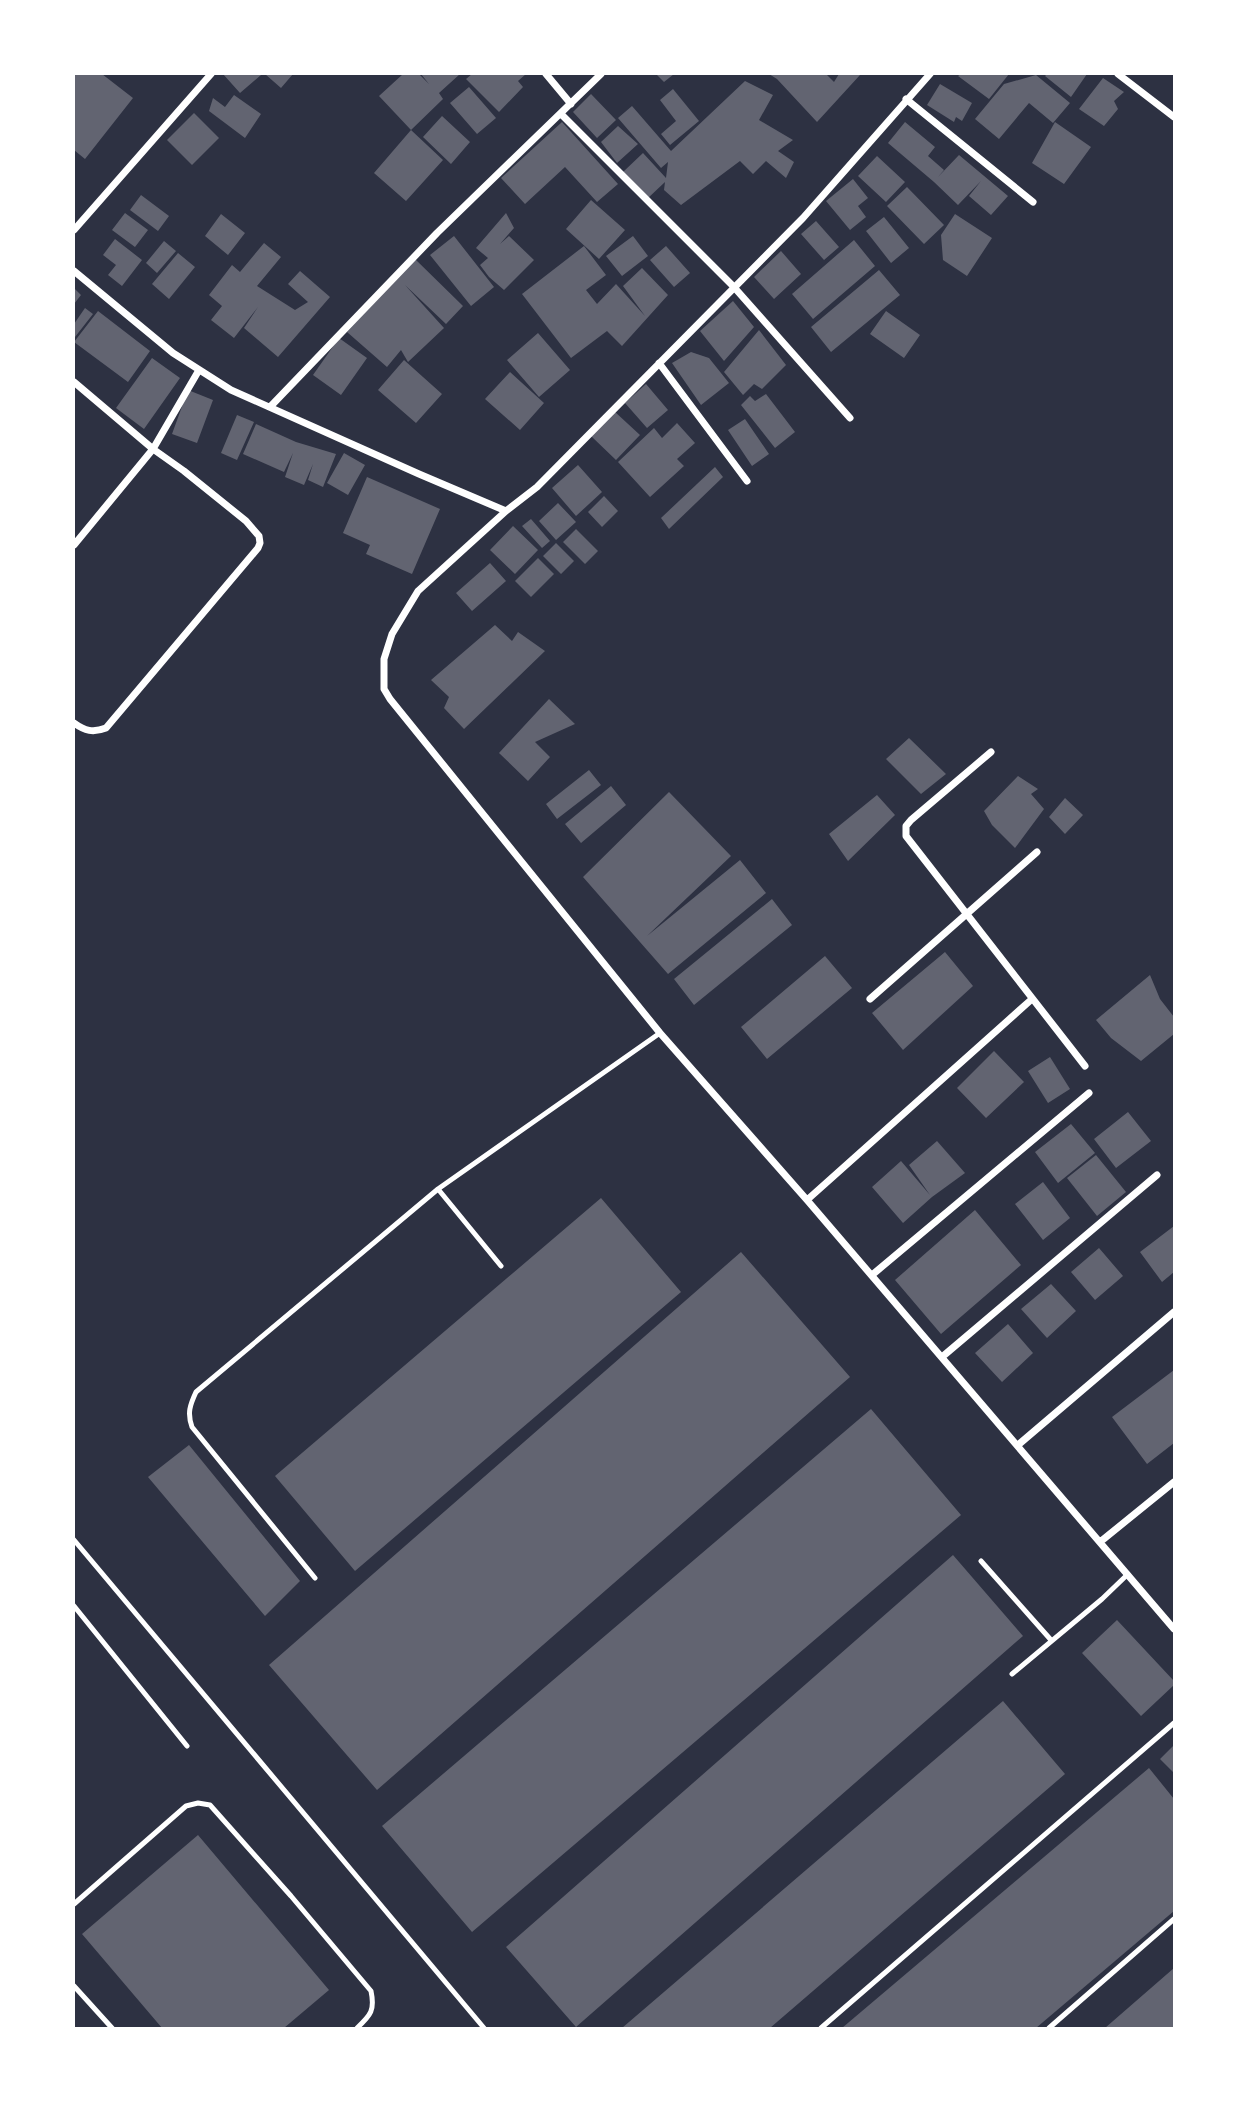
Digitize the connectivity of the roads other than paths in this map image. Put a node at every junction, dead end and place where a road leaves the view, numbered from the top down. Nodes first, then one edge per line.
1 (211, 74) edge
2 (546, 74) edge
3 (601, 74) edge
4 (930, 74) edge
5 (1118, 74) edge
6 (906, 99) junction
7 (571, 104) junction
8 (561, 114) junction
9 (1174, 117) edge
10 (1033, 202) dead end
11 (74, 230) edge
12 (74, 271) edge
13 (733, 286) junction
14 (659, 363) junction
15 (199, 370) junction
16 (74, 382) edge
17 (270, 407) junction
18 (850, 418) dead end
19 (153, 449) junction
20 (747, 481) dead end
21 (506, 511) junction
22 (74, 545) edge
23 (74, 723) edge
24 (991, 752) dead end
25 (1037, 852) dead end
26 (966, 916) junction
27 (870, 999) dead end
28 (1032, 999) junction
29 (660, 1032) junction
30 (1085, 1066) dead end
31 (1088, 1093) dead end
32 (1157, 1175) dead end
33 (438, 1189) junction
34 (807, 1200) junction
35 (501, 1266) dead end
36 (872, 1275) junction
37 (1174, 1312) edge
38 (942, 1357) junction
39 (1017, 1445) junction
40 (1174, 1482) edge
41 (74, 1540) edge
42 (1100, 1542) junction
43 (981, 1561) dead end
44 (1128, 1574) junction
45 (315, 1578) dead end
46 (74, 1606) edge
47 (1174, 1629) edge
48 (1051, 1640) junction
49 (1012, 1674) dead end
50 (1174, 1723) edge
51 (187, 1746) dead end
52 (74, 1904) edge
53 (1174, 1919) edge
54 (74, 1986) edge
55 (112, 2028) edge
56 (357, 2028) edge
57 (484, 2028) edge
58 (821, 2028) edge
59 (1049, 2028) edge

1 - 11 street
2 - 7 street
3 - 7 street
4 - 6 street
5 - 9 street
6 - 10 street
6 - 13 street
7 - 8 street
8 - 13 street
8 - 17 street
12 - 15 street
13 - 14 street
13 - 18 street
14 - 20 street
14 - 21 street
15 - 17 street
15 - 19 street
16 - 19 street
17 - 21 street
19 - 22 street
19 - 23 street
21 - 29 street
24 - 26 street
25 - 26 street
26 - 27 street
26 - 28 street
28 - 30 street
28 - 34 street
29 - 33 lane
29 - 34 street
31 - 36 street
32 - 38 street
33 - 35 lane
33 - 45 lane
34 - 36 street
36 - 38 street
37 - 39 street
38 - 39 street
39 - 42 street
40 - 42 street
41 - 57 lane
42 - 44 street
43 - 48 lane
44 - 47 street
44 - 48 lane
46 - 51 lane
48 - 49 lane
50 - 58 lane
52 - 56 lane
53 - 59 lane
54 - 55 lane

